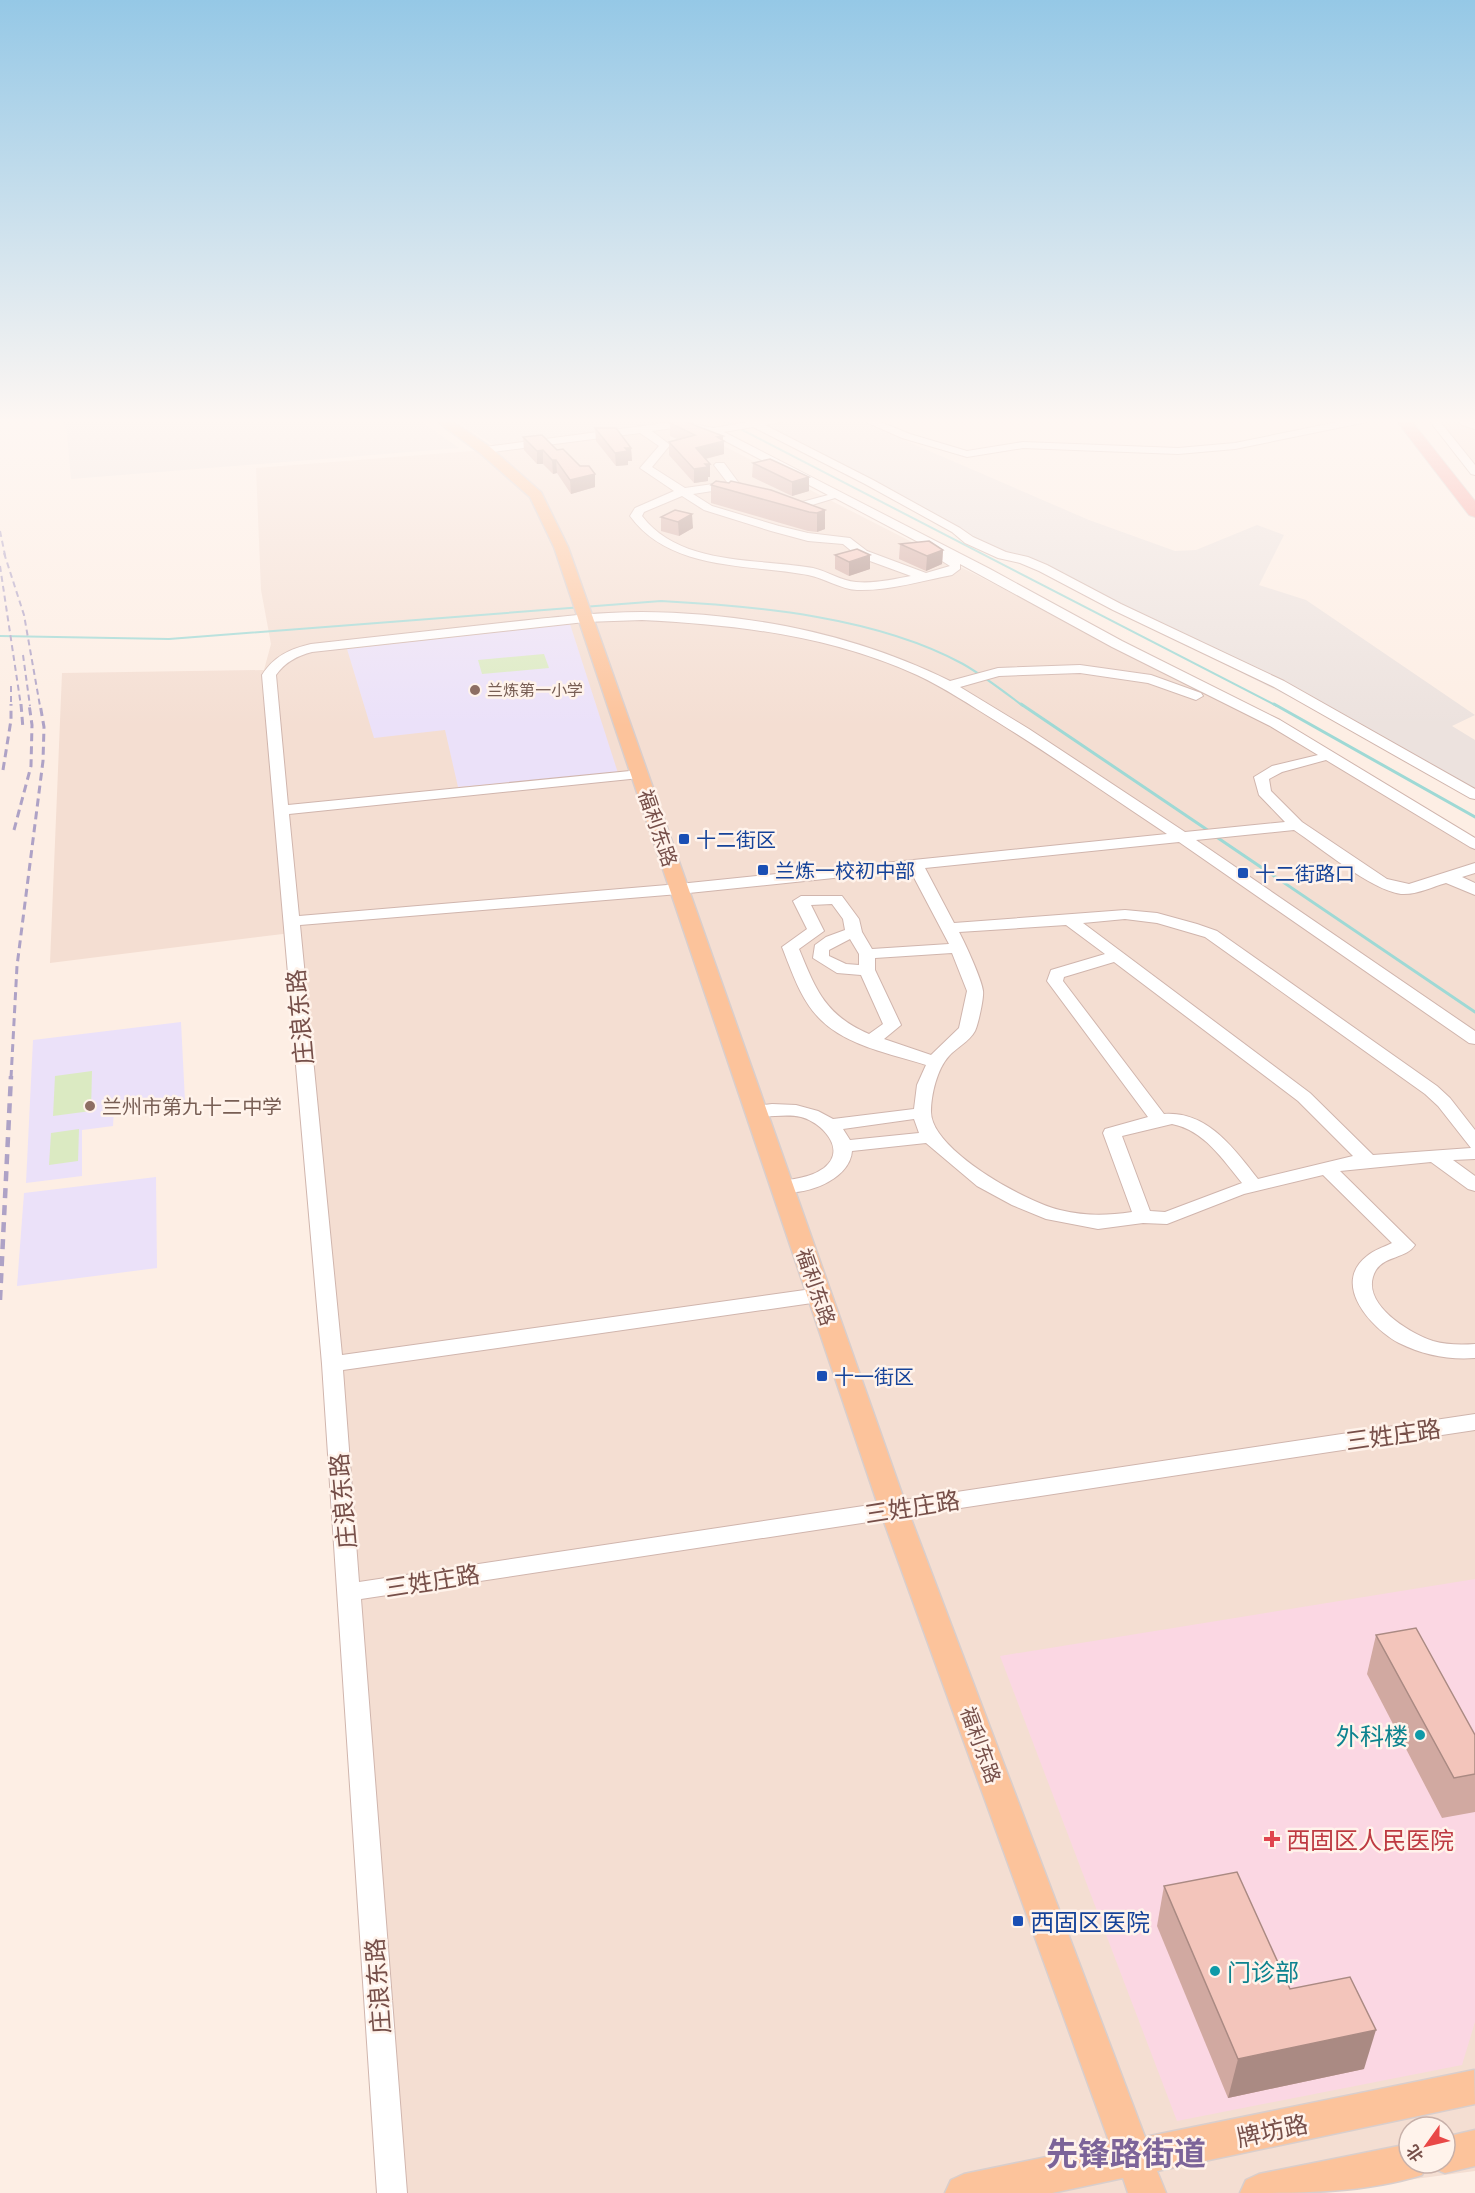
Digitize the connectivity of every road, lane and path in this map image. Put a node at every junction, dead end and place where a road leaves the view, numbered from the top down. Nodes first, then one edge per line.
1 (549, 521) edge
2 (640, 521) edge
3 (747, 521) edge
4 (874, 521) edge
5 (890, 521) edge
6 (940, 521) edge
7 (926, 577) junction
8 (583, 611) junction
9 (949, 686) junction
10 (1319, 759) junction
11 (640, 774) junction
12 (1475, 795) edge
13 (282, 810) junction
14 (1297, 825) junction
15 (1187, 837) junction
16 (1475, 844) edge
17 (1475, 852) edge
18 (915, 864) junction
19 (1475, 868) edge
20 (1447, 878) junction
21 (680, 889) junction
22 (1475, 890) edge
23 (1069, 920) junction
24 (291, 921) junction
25 (948, 928) junction
26 (854, 932) junction
27 (958, 948) junction
28 (1118, 956) junction
29 (821, 958) junction
30 (796, 960) junction
31 (867, 962) junction
32 (1475, 1039) edge
33 (871, 1041) junction
34 (936, 1062) junction
35 (756, 1111) junction
36 (922, 1113) junction
37 (1161, 1122) junction
38 (829, 1125) junction
39 (930, 1137) junction
40 (1475, 1143) edge
41 (843, 1146) junction
42 (1475, 1153) edge
43 (1434, 1155) junction
44 (1368, 1160) junction
45 (1327, 1168) junction
46 (1475, 1185) edge
47 (1254, 1186) junction
48 (782, 1187) junction
49 (1143, 1217) junction
50 (819, 1295) junction
51 (1475, 1351) edge
52 (332, 1364) junction
53 (1475, 1422) edge
54 (893, 1508) junction
55 (350, 1592) junction
56 (1475, 2087) edge
57 (1475, 2148) edge
58 (1457, 2152) edge
59 (1397, 2164) edge
60 (1141, 2176) edge
61 (392, 2193) edge
62 (964, 2193) edge
63 (1259, 2193) edge

1 - 8 main road, 福利东路
2 - 7 street
3 - 7 street
4 - 7 street
5 - 16 street
6 - 12 street
8 - 9 street, 庄浪东路
8 - 11 main road, 福利东路
8 - 13 street, 庄浪东路
9 - 10 street
9 - 15 street, 庄浪东路
10 - 14 street
10 - 17 street
11 - 13 street
11 - 21 main road, 福利东路
13 - 24 street, 庄浪东路
14 - 15 street
14 - 20 street
15 - 18 street
15 - 32 street, 庄浪东路
18 - 21 street
18 - 25 street
19 - 20 street
20 - 22 street
21 - 24 street
21 - 35 main road, 福利东路
23 - 25 street
23 - 28 street
23 - 40 street
24 - 52 street, 庄浪东路
25 - 27 street
26 - 29 street
26 - 30 street
26 - 31 street
27 - 31 street
27 - 34 street
28 - 37 street
28 - 44 street
29 - 30 street
29 - 31 street
30 - 33 street
31 - 33 street
33 - 34 street
34 - 36 street
35 - 38 street
35 - 48 main road, 福利东路
36 - 38 street
36 - 39 street
37 - 47 street
37 - 49 street
38 - 41 street
39 - 41 street
39 - 49 street
41 - 48 street
42 - 43 street
43 - 44 street
43 - 46 street
44 - 45 street
45 - 47 street
45 - 51 street
47 - 49 street
48 - 50 main road, 福利东路
50 - 52 street
50 - 54 main road, 福利东路
52 - 55 street, 庄浪东路
53 - 54 street, 三姓庄路
54 - 55 street, 三姓庄路
54 - 60 main road, 福利东路
55 - 61 street, 庄浪东路
56 - 60 main road, 牌坊路
57 - 58 main road
59 - 63 main road
60 - 62 main road, 牌坊路

